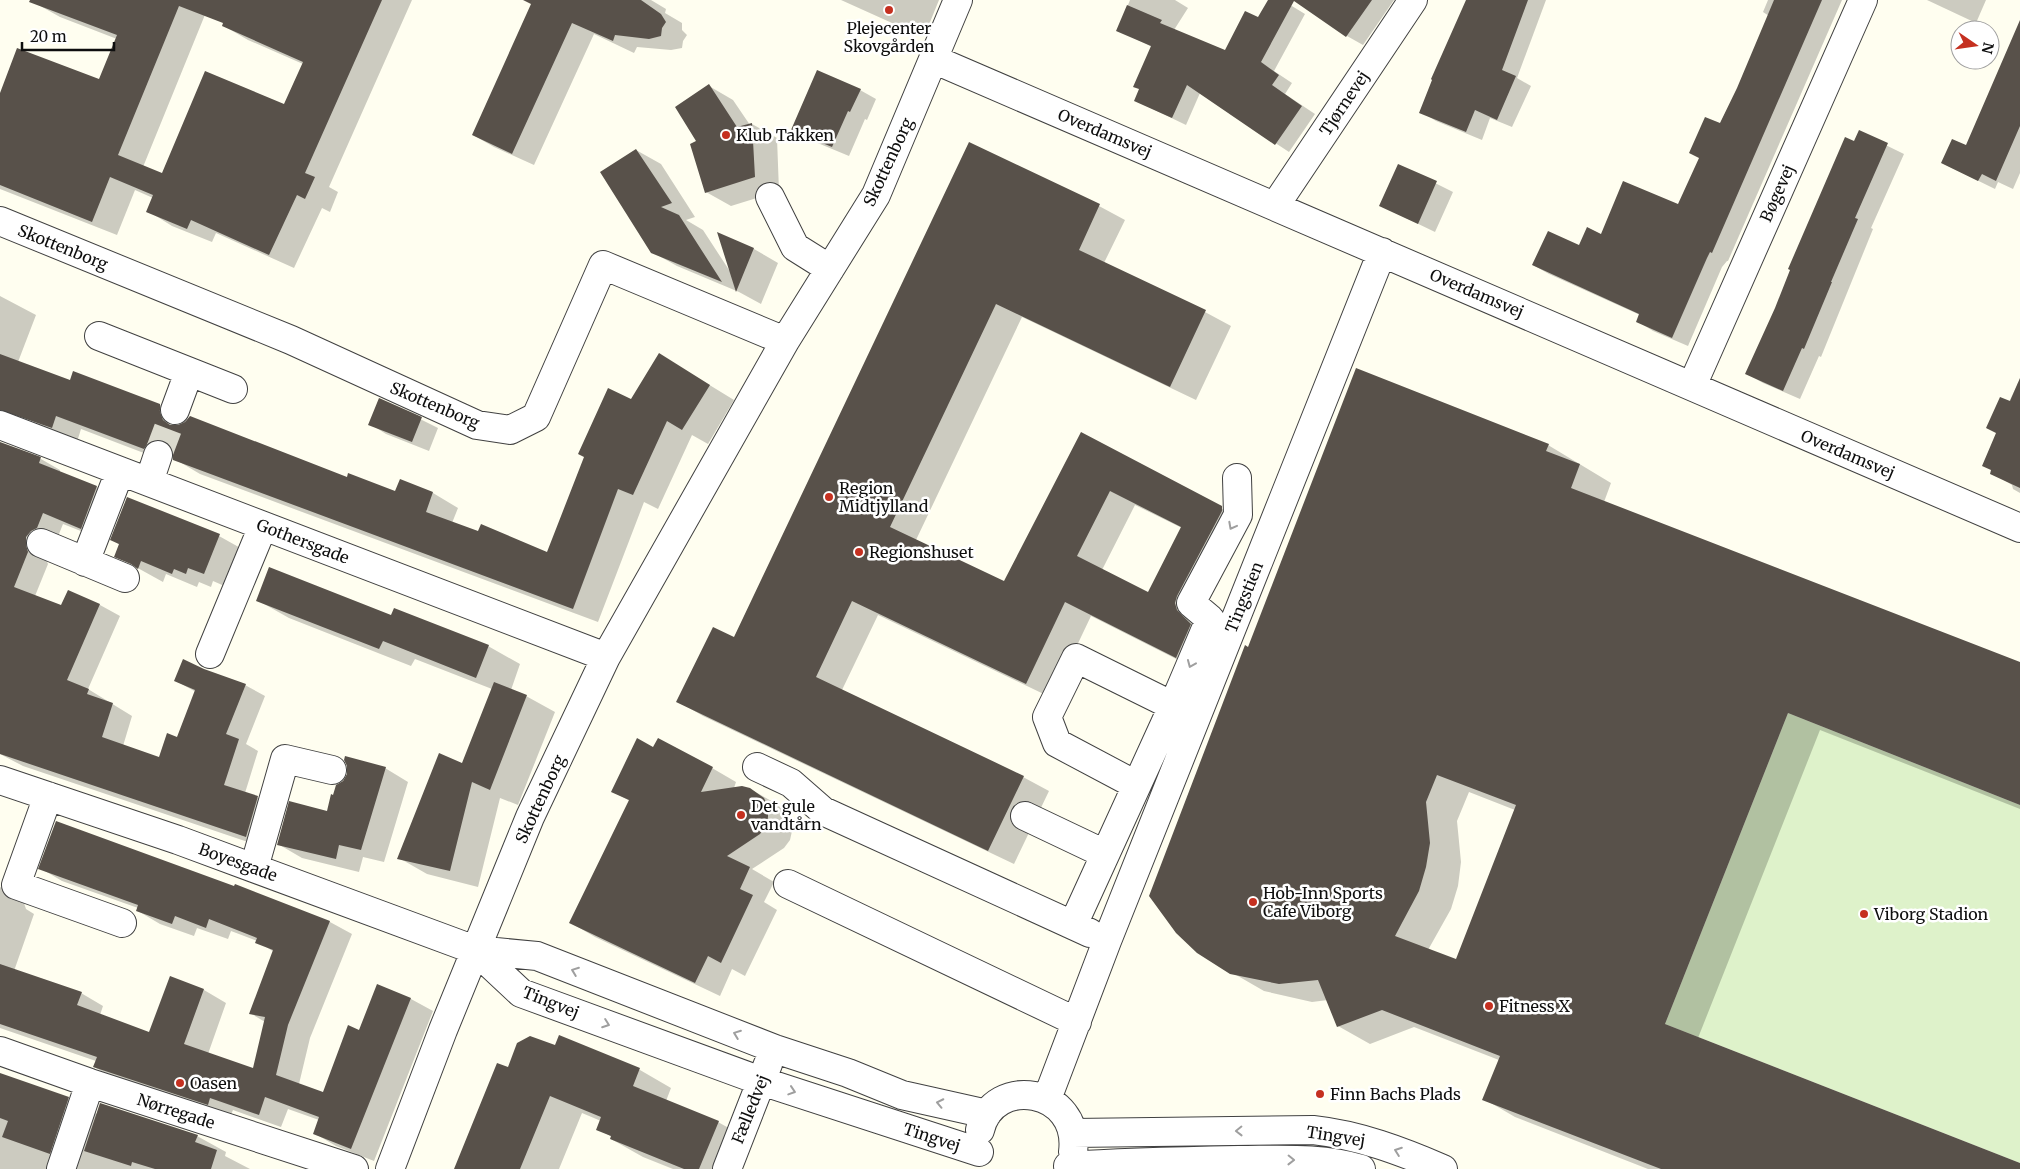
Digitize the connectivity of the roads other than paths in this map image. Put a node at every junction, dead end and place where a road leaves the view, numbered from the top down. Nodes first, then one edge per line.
1 (958, 0) edge
2 (1413, 0) edge
3 (1863, 0) edge
4 (933, 59) junction
5 (770, 197) dead end
6 (1275, 206) junction
7 (0, 221) edge
8 (1382, 252) junction
9 (830, 268) junction
10 (99, 336) dead end
11 (785, 341) junction
12 (190, 372) junction
13 (1692, 386) junction
14 (233, 389) dead end
15 (175, 410) tunnel mouth
16 (0, 425) edge
17 (158, 454) tunnel mouth
18 (120, 471) junction
19 (1237, 478) dead end
20 (149, 482) junction
21 (262, 526) junction
22 (2020, 528) edge
23 (41, 543) dead end
24 (85, 562) junction
25 (125, 578) dead end
26 (210, 654) dead end
27 (606, 657) junction
28 (1173, 706) junction
29 (756, 767) dead end
30 (332, 770) dead end
31 (0, 780) edge
32 (1136, 785) junction
33 (48, 796) junction
34 (1025, 816) dead end
35 (1105, 854) junction
36 (254, 868) junction
37 (788, 884) dead end
38 (122, 923) dead end
39 (1072, 925) junction
40 (1107, 941) junction
41 (475, 950) junction
42 (1077, 1022) junction
43 (775, 1049) junction
44 (0, 1051) edge
45 (762, 1081) junction
46 (90, 1083) junction
47 (1047, 1099) junction
48 (988, 1114) junction
49 (1073, 1133) junction
50 (982, 1160) edge
51 (1066, 1167) edge
52 (60, 1169) edge
53 (354, 1169) edge
54 (390, 1169) edge
55 (726, 1169) edge
56 (1361, 1169) edge
57 (1444, 1169) edge

1 - 4 street, Skottenborg
2 - 6 street, Tjørnevej
3 - 13 street, Bøgevej
4 - 6 street, Overdamsvej
4 - 9 street, Skottenborg
5 - 9 street
6 - 8 street, Overdamsvej
7 - 11 street, Skottenborg
8 - 13 street, Overdamsvej
8 - 40 street, Tingstien
9 - 11 street, Skottenborg
10 - 12 street
11 - 27 street, Skottenborg
12 - 14 street
12 - 15 street
13 - 22 street, Overdamsvej
16 - 18 street, Gothersgade
17 - 20 street
18 - 20 street, Gothersgade
18 - 24 street
19 -> 28 street
20 - 21 street, Gothersgade
21 - 26 street
21 - 27 street, Gothersgade
23 - 24 street
24 - 25 street
27 - 41 street, Skottenborg
28 - 32 street
28 - 32 street
29 - 39 street
30 - 36 street
31 - 33 street, Boyesgade
32 - 35 street
33 - 36 street, Boyesgade
33 - 38 street
34 - 35 street
35 - 39 street
36 - 41 street, Boyesgade
37 - 42 street
39 - 40 street
40 - 42 street
43 -> 41 street, Tingvej
41 -> 45 street, Tingvej
41 - 54 street, Skottenborg
42 - 47 street
43 - 45 street, Fælledvej
48 -> 43 street, Tingvej
44 - 46 street, Nørregade
45 -> 50 street, Tingvej
45 - 55 street, Fælledvej
46 - 52 street
46 - 53 street, Nørregade
47 - 48 street
47 - 49 street
48 - 50 street
49 - 51 street
57 -> 49 street, Tingvej
51 -> 56 street, Tingvej

